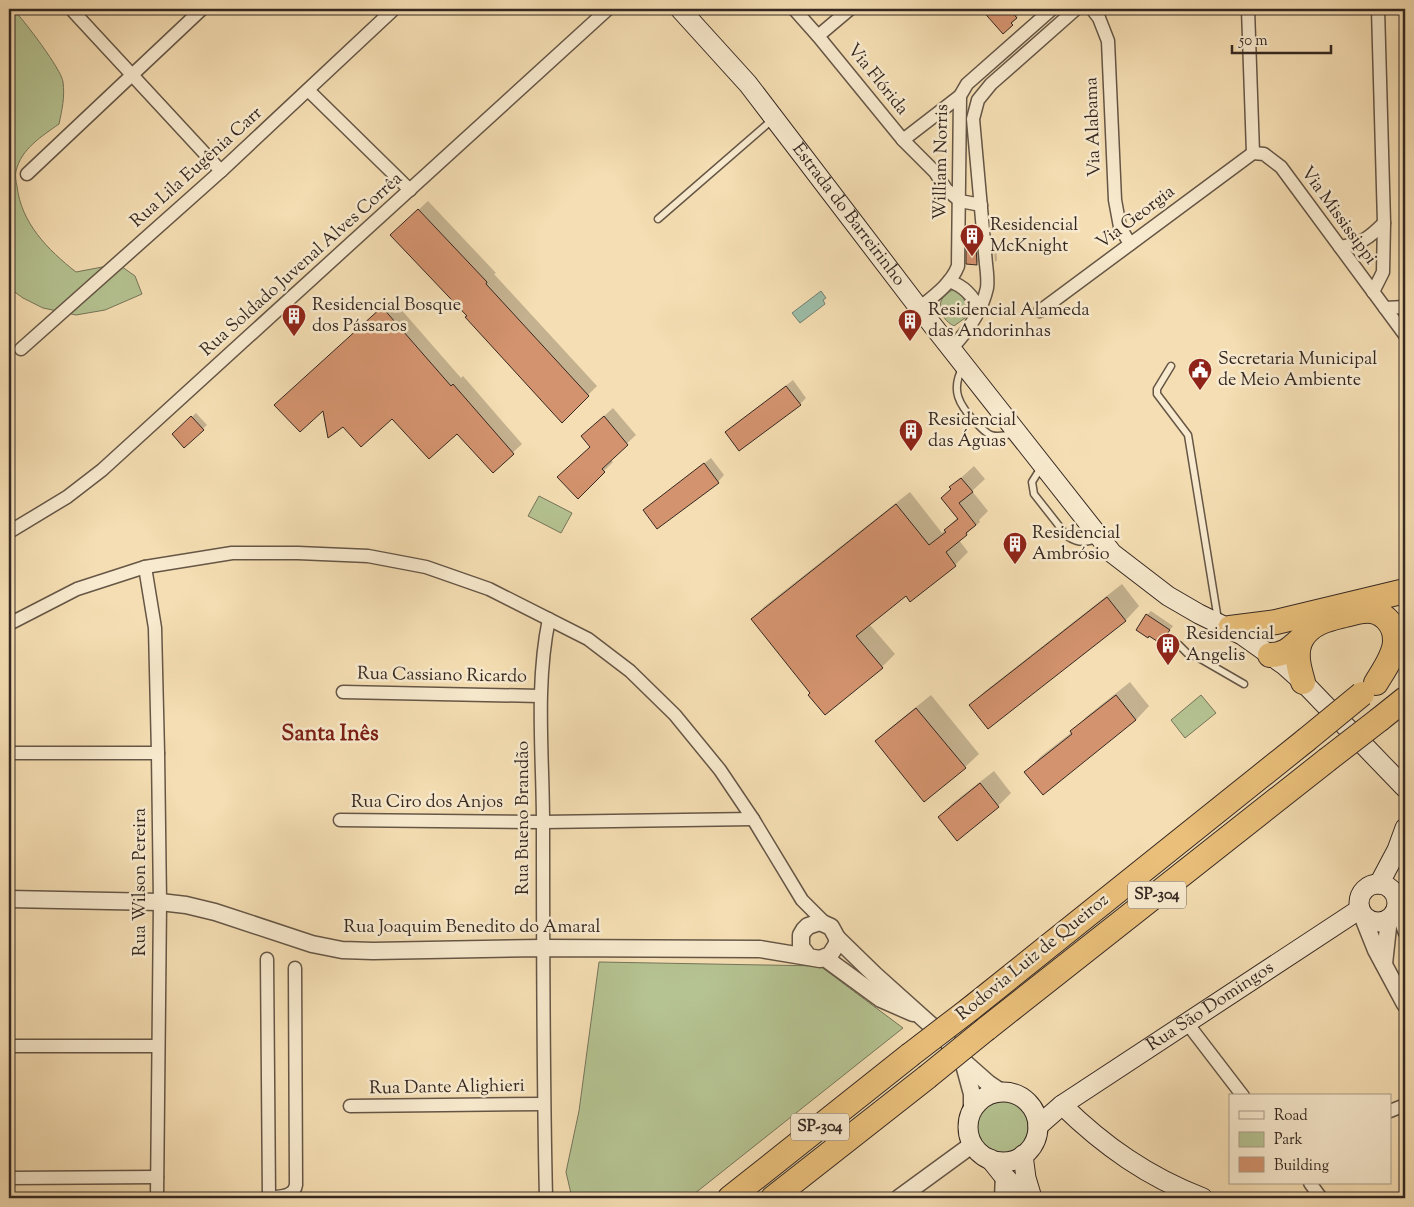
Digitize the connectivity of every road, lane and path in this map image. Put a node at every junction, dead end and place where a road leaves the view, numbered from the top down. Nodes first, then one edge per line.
1 (71, 9) edge
2 (202, 9) edge
3 (394, 9) edge
4 (608, 9) edge
5 (680, 9) edge
6 (794, 9) edge
7 (850, 9) edge
8 (1052, 9) edge
9 (1076, 9) edge
10 (1092, 9) edge
11 (1248, 9) edge
12 (1378, 9) edge
13 (818, 36) junction
14 (131, 76) junction
15 (308, 90) junction
16 (960, 96) junction
17 (775, 118) junction
18 (903, 140) junction
19 (1253, 153) junction
20 (221, 172) junction
21 (935, 172) junction
22 (27, 174) dead end
23 (959, 175) junction
24 (978, 175) junction
25 (410, 190) junction
26 (960, 201) junction
27 (980, 205) junction
28 (658, 219) dead end
29 (1384, 223) junction
30 (1130, 244) junction
31 (1340, 248) junction
32 (949, 281) junction
33 (1373, 292) junction
34 (1405, 307) edge
35 (919, 308) junction
36 (1385, 308) junction
37 (979, 310) junction
38 (1040, 312) dead end
39 (1405, 334) edge
40 (21, 349) dead end
41 (951, 350) junction
42 (964, 366) junction
43 (1171, 366) dead end
44 (1017, 433) junction
45 (1042, 465) junction
46 (9, 532) edge
47 (1099, 537) junction
48 (145, 567) junction
49 (1405, 591) edge
50 (549, 619) junction
51 (1276, 622) junction
52 (9, 624) edge
53 (1224, 626) junction
54 (1302, 638) junction
55 (1179, 645) dead end
56 (1267, 652) junction
57 (1405, 659) edge
58 (1303, 682) junction
59 (1244, 684) dead end
60 (1369, 689) junction
61 (343, 692) dead end
62 (540, 696) junction
63 (1405, 699) edge
64 (9, 753) edge
65 (158, 753) junction
66 (1405, 788) edge
67 (753, 819) junction
68 (340, 820) dead end
69 (543, 822) junction
70 (1405, 828) edge
71 (1379, 884) junction
72 (9, 899) edge
73 (802, 900) junction
74 (160, 902) junction
75 (1396, 902) edge
76 (1361, 912) junction
77 (826, 924) junction
78 (803, 932) junction
79 (1405, 933) edge
80 (837, 938) junction
81 (542, 948) junction
82 (760, 948) junction
83 (808, 956) junction
84 (825, 958) junction
85 (267, 959) dead end
86 (1384, 964) junction
87 (295, 968) dead end
88 (1405, 1004) edge
89 (918, 1014) junction
90 (1187, 1023) junction
91 (9, 1046) edge
92 (158, 1046) junction
93 (963, 1062) junction
94 (1000, 1092) junction
95 (1241, 1094) edge
96 (543, 1104) junction
97 (1031, 1105) junction
98 (1062, 1105) junction
99 (1405, 1105) edge
100 (350, 1106) dead end
101 (972, 1110) junction
102 (1392, 1110) edge
103 (1038, 1126) junction
104 (973, 1144) junction
105 (1023, 1155) junction
106 (990, 1159) junction
107 (1002, 1174) junction
108 (158, 1177) junction
109 (9, 1178) edge
110 (1026, 1196) edge
111 (157, 1198) edge
112 (270, 1198) edge
113 (546, 1198) edge
114 (730, 1198) edge
115 (773, 1198) edge
116 (899, 1198) edge
117 (1001, 1198) edge
118 (1203, 1198) edge

1 - 14 street
2 - 14 street
3 - 15 street, Rua Lila Eugênia Carr
4 - 25 street, Rua Soldado Juvenal Alves Corrêa
5 - 17 main road, Estrada do Barreirinho
6 - 13 street, Via Flórida
7 - 13 street
8 - 16 street, William Norris
9 - 24 street, William Norris
10 - 30 street, Via Alabama
11 - 19 street
12 - 29 street
13 - 18 street, Via Flórida
14 - 20 street
14 - 22 street
15 - 20 street, Rua Lila Eugênia Carr
15 - 25 street
16 - 18 street
16 - 23 street, William Norris
17 - 28 lane
17 - 35 main road, Estrada do Barreirinho
18 - 21 street, Via Flórida
19 - 30 street, Via Georgia
19 - 31 street, Via Mississippi
20 - 40 street, Rua Lila Eugênia Carr
21 - 23 street
21 - 26 street, Via Flórida
23 - 24 street
23 - 26 street, William Norris
24 - 27 street, William Norris
25 - 46 street, Rua Soldado Juvenal Alves Corrêa
26 - 27 street
26 - 32 street, William Norris
27 - 37 street, William Norris
29 - 31 street
29 - 33 street
30 - 38 street, Via Georgia
31 - 33 street, Via Mississippi
32 - 35 street
32 - 37 street
33 - 36 street, Via Mississippi
34 - 36 street
35 - 41 main road, Estrada do Barreirinho
36 - 39 street, Via Mississippi
37 - 41 street, William Norris
41 - 42 main road, Estrada do Barreirinho
42 - 44 main road, Estrada do Barreirinho
42 - 44 lane
43 - 53 lane
44 - 45 main road, Estrada do Barreirinho
45 - 47 main road, Estrada do Barreirinho
45 - 47 lane
47 - 53 main road, Estrada do Barreirinho
48 - 50 street
48 - 52 street
48 - 65 street, Rua Wilson Pereira
49 - 51 highway
50 - 62 street, Rua Bueno Brandão
50 - 67 street
51 - 53 highway
51 - 56 highway
53 - 56 main road, Estrada do Barreirinho
54 - 56 highway
54 - 58 highway
54 - 60 highway
55 - 59 lane
56 - 58 main road, Estrada do Barreirinho
57 - 60 highway, Rodovia Luiz de Queiroz / SP-304
58 - 66 main road, Estrada do Barreirinho
60 - 114 highway, Rodovia Luiz de Queiroz / SP-304, bridge
61 - 62 street, Rua Cassiano Ricardo
62 - 69 street, Rua Bueno Brandão
63 - 115 highway, Rodovia Luiz de Queiroz / SP-304, bridge
64 - 65 street
65 - 74 street, Rua Wilson Pereira
67 - 69 street, Rua Ciro dos Anjos
67 - 73 street
68 - 69 street, Rua Ciro dos Anjos
69 - 81 street, Rua Bueno Brandão
70 - 71 main road
71 - 75 main road
71 - 76 main road
72 - 74 street, Rua Joaquim Benedito do Amaral
73 - 77 street
73 - 78 street
74 - 81 street, Rua Joaquim Benedito do Amaral
74 - 92 street, Rua Wilson Pereira
75 - 76 main road
75 - 79 street
75 - 86 street
76 - 86 street
76 - 90 main road, Rua São Domingos
77 - 78 street
77 - 80 street
78 - 82 street, Rua Joaquim Benedito do Amaral
78 - 83 street
80 - 84 street
80 - 89 street
81 - 82 street, Rua Joaquim Benedito do Amaral
81 - 96 street, Rua Bueno Brandão
82 - 83 street, Rua Joaquim Benedito do Amaral
83 - 84 street
84 - 89 street
85 - 112 street
86 - 88 street
87 - 112 street
89 - 93 street
90 - 95 street
90 - 98 main road, Rua São Domingos
91 - 92 street
92 - 108 street, Rua Wilson Pereira
93 - 94 street
93 - 101 street
94 - 97 main road
94 - 101 main road
96 - 100 street, Rua Dante Alighieri
96 - 113 street, Rua Bueno Brandão
97 - 98 main road
97 - 103 main road
98 - 103 main road, Rua São Domingos
98 - 118 main road
99 - 102 street
101 - 104 main road
103 - 105 main road
104 - 106 main road
104 - 116 street
105 - 106 main road
105 - 110 main road
106 - 107 main road
107 - 110 main road
107 - 117 street
108 - 109 street
108 - 111 street, Rua Wilson Pereira

